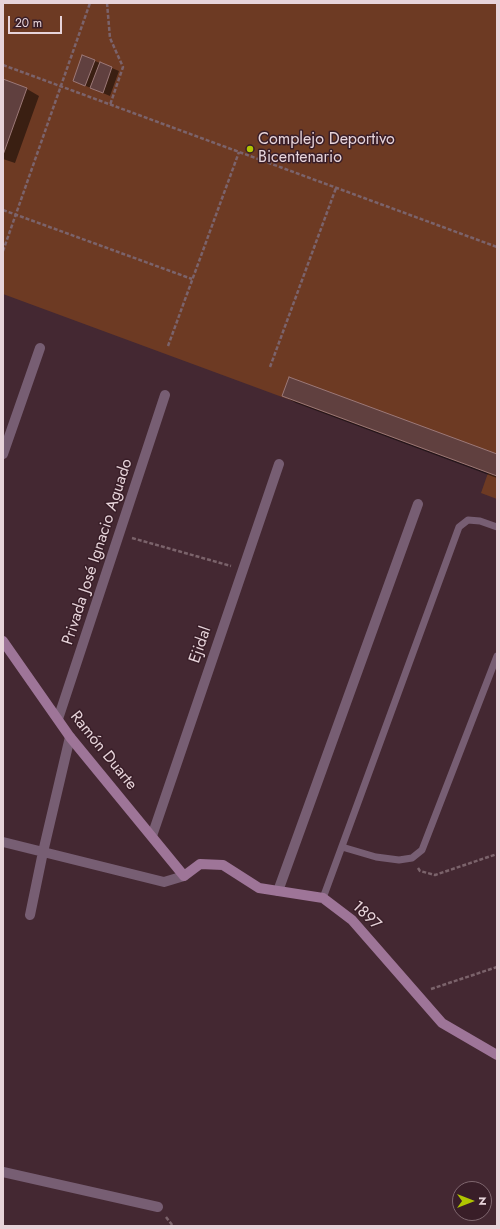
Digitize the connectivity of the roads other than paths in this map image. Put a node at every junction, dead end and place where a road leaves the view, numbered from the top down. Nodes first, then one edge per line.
1 (40, 348) dead end
2 (165, 395) dead end
3 (3, 454) edge
4 (279, 464) dead end
5 (418, 504) dead end
6 (497, 527) edge
7 (3, 642) edge
8 (497, 656) edge
9 (58, 719) junction
10 (70, 737) junction
11 (152, 836) junction
12 (3, 842) edge
13 (342, 847) junction
14 (43, 852) junction
15 (184, 876) junction
16 (278, 891) junction
17 (323, 898) junction
18 (30, 915) dead end
19 (497, 1056) edge
20 (3, 1172) edge
21 (158, 1207) dead end

1 - 3 street
2 - 9 street, Privada José Ignacio Aguado
4 - 11 street, Ejidal
5 - 16 street
6 - 13 lane
7 - 9 street, Ramón Duarte
8 - 13 lane
9 - 10 street, Ramón Duarte
10 - 11 street, Ramón Duarte
10 - 14 street
11 - 15 street, Ramón Duarte
12 - 14 street
13 - 17 lane
14 - 15 street
14 - 18 street
15 - 16 street, 1897
16 - 17 street, 1897
17 - 19 street, 1897
20 - 21 street

